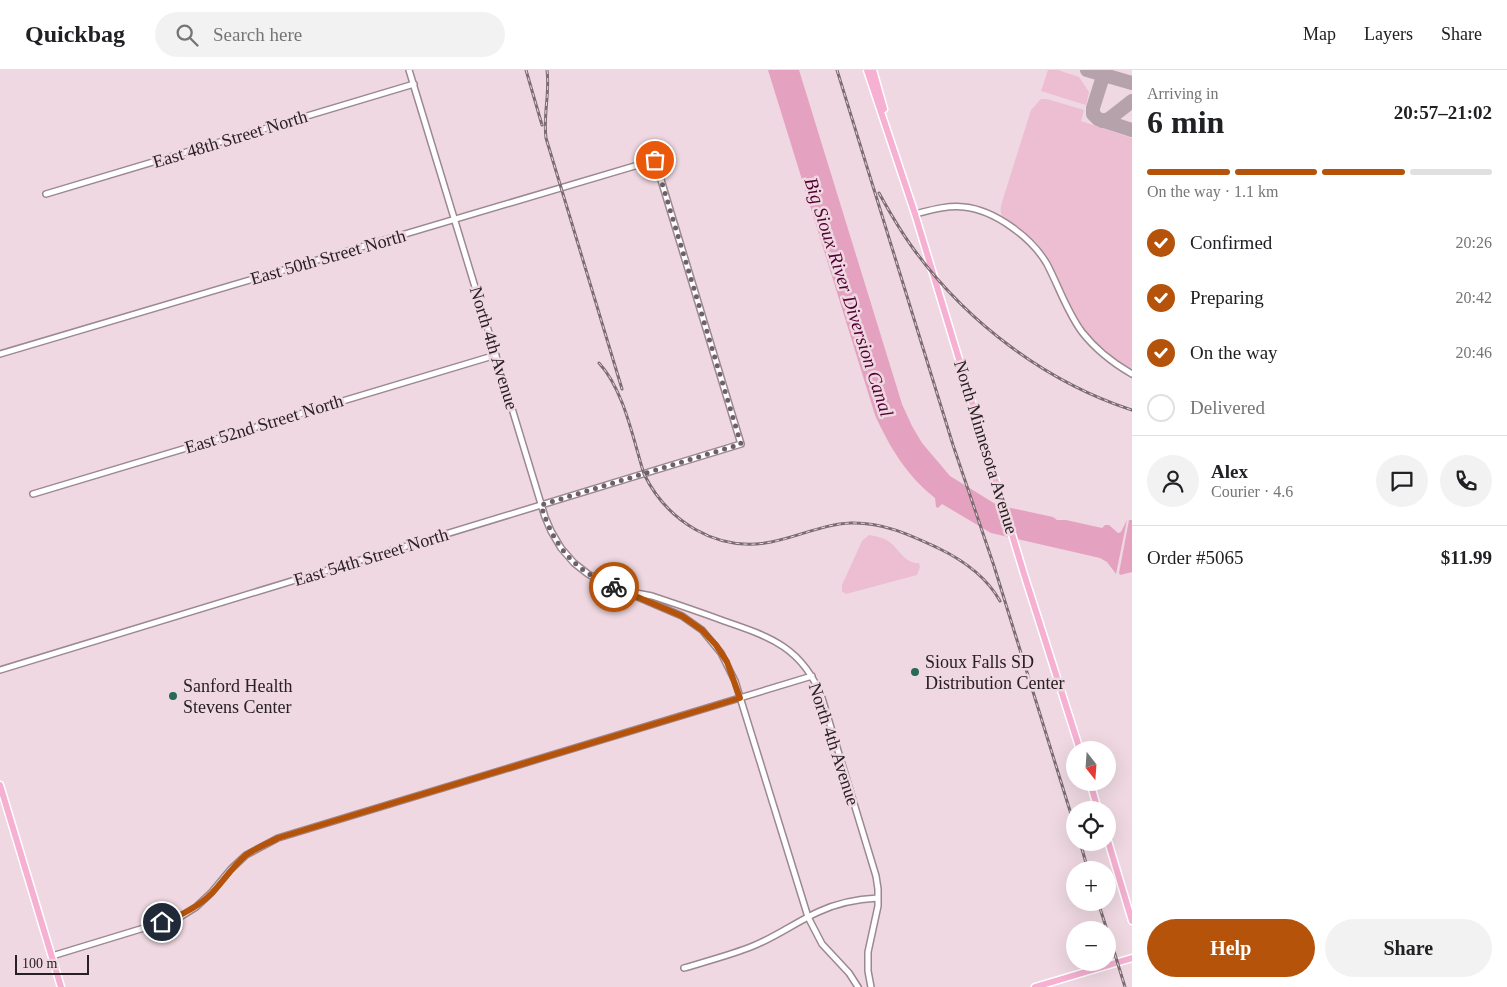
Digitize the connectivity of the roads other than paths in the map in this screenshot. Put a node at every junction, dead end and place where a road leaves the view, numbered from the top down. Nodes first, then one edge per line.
1 (409, 70) edge
2 (867, 70) edge
3 (874, 70) edge
4 (414, 84) junction
5 (892, 144) junction
6 (46, 194) dead end
7 (915, 214) junction
8 (455, 220) junction
9 (0, 354) edge
10 (496, 355) junction
11 (1132, 374) edge
12 (741, 444) joint
13 (33, 494) dead end
14 (541, 505) junction
15 (626, 592) junction
16 (0, 670) edge
17 (812, 676) junction
18 (740, 698) junction
19 (1077, 741) edge
20 (0, 785) edge
21 (1111, 851) edge
22 (878, 898) junction
23 (808, 918) junction
24 (1132, 921) edge
25 (52, 956) junction
26 (1132, 958) edge
27 (684, 968) dead end
28 (61, 987) edge
29 (858, 987) edge
30 (871, 987) edge
31 (1035, 987) edge

1 - 4 street, North 4th Avenue
2 - 5 main road, North Minnesota Avenue
3 - 5 main road, North Minnesota Avenue
4 - 6 street, East 48th Street North
4 - 8 street, North 4th Avenue
5 - 7 main road, North Minnesota Avenue
7 - 11 street
7 - 19 main road, North Minnesota Avenue
8 - 9 street, East 50th Street North
8 - 10 street, North 4th Avenue
8 - 12 street, East 50th Street North
10 - 13 street, East 52nd Street North
10 - 14 street, North 4th Avenue
12 - 14 street, East 54th Street North
14 - 15 street, North 4th Avenue
14 - 16 street, East 54th Street North
15 - 17 street, North 4th Avenue
15 - 18 street, North 4th Avenue
17 - 18 street
17 - 22 street, North 4th Avenue
18 - 23 street, North 4th Avenue
18 - 25 street
20 - 25 main road
21 - 24 main road
22 - 23 street
22 - 30 street, North 4th Avenue
23 - 27 street
23 - 29 street, North 4th Avenue
25 - 28 main road
26 - 31 main road

